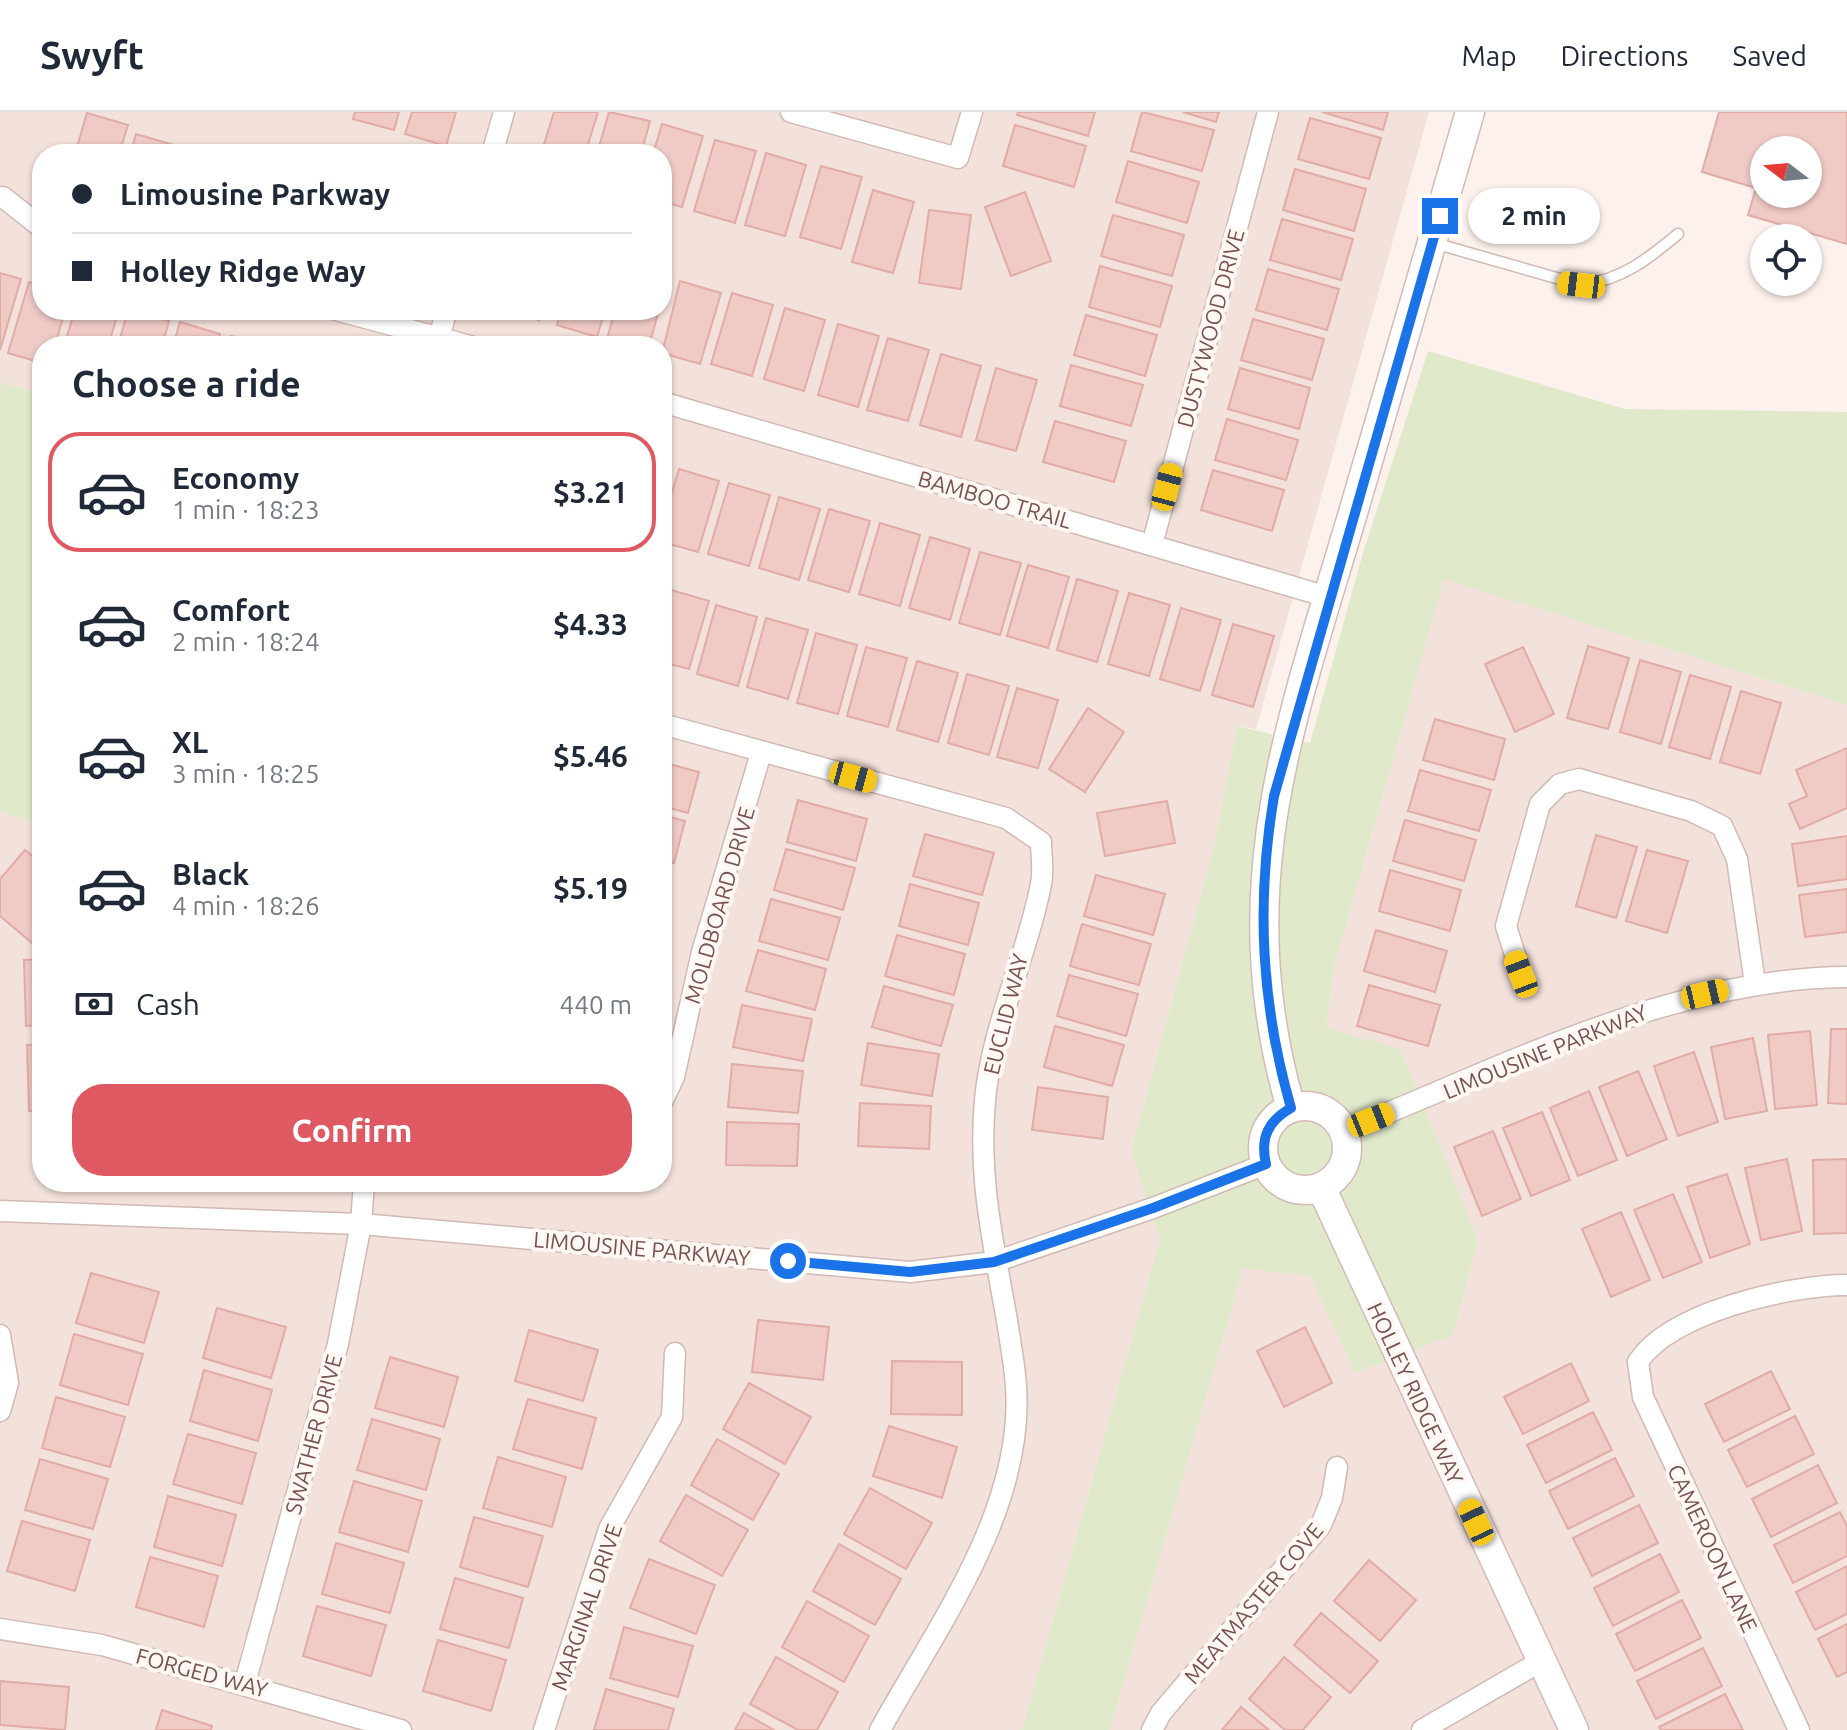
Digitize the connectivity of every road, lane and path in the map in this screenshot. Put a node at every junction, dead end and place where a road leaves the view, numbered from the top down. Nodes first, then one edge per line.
1 (504, 112) edge
2 (791, 112) edge
3 (972, 112) edge
4 (1268, 112) edge
5 (1470, 112) edge
6 (495, 144) edge
7 (3, 197) dead end
8 (32, 220) edge
9 (1678, 234) dead end
10 (1432, 242) junction
11 (374, 320) edge
12 (435, 336) edge
13 (672, 405) edge
14 (1152, 545) junction
15 (1328, 597) junction
16 (672, 727) edge
17 (761, 753) junction
18 (1521, 974) dead end
19 (1847, 977) edge
20 (1755, 984) junction
21 (672, 1081) edge
22 (1291, 1108) junction
23 (1344, 1131) junction
24 (1266, 1164) junction
25 (1321, 1187) junction
26 (363, 1192) edge
27 (0, 1211) edge
28 (361, 1224) junction
29 (994, 1262) junction
30 (1847, 1285) edge
31 (0, 1335) edge
32 (675, 1353) dead end
33 (0, 1411) edge
34 (1337, 1467) dead end
35 (0, 1629) edge
36 (1541, 1661) junction
37 (245, 1683) junction
38 (401, 1730) edge
39 (544, 1730) edge
40 (880, 1730) edge
41 (1152, 1730) edge
42 (1422, 1730) edge
43 (1574, 1730) edge
44 (1799, 1730) edge

1 - 6 street
2 - 3 street
4 - 14 street, DUSTYWOOD DRIVE
5 - 10 street
7 - 8 street
9 - 10 lane
10 - 15 street
11 - 12 street
13 - 14 street, BAMBOO TRAIL
14 - 15 street, BAMBOO TRAIL
15 - 22 street
16 - 17 street
17 - 21 street, MOLDBOARD DRIVE
17 - 29 street, EUCLID WAY
18 - 20 street
19 - 20 street, LIMOUSINE PARKWAY
20 - 23 street, LIMOUSINE PARKWAY
22 - 23 street
22 - 24 street
23 - 25 street
24 - 25 street
24 - 29 street, LIMOUSINE PARKWAY
25 - 36 street, HOLLEY RIDGE WAY
26 - 28 street, SWATHER DRIVE
27 - 28 street, LIMOUSINE PARKWAY
28 - 29 street, LIMOUSINE PARKWAY
28 - 37 street, SWATHER DRIVE
29 - 40 street, EUCLID WAY
30 - 44 street, CAMEROON LANE
31 - 33 street
32 - 39 street, MARGINAL DRIVE
34 - 41 street, MEATMASTER COVE
35 - 37 street, FORGED WAY
36 - 42 street
36 - 43 street, HOLLEY RIDGE WAY
37 - 38 street, FORGED WAY

